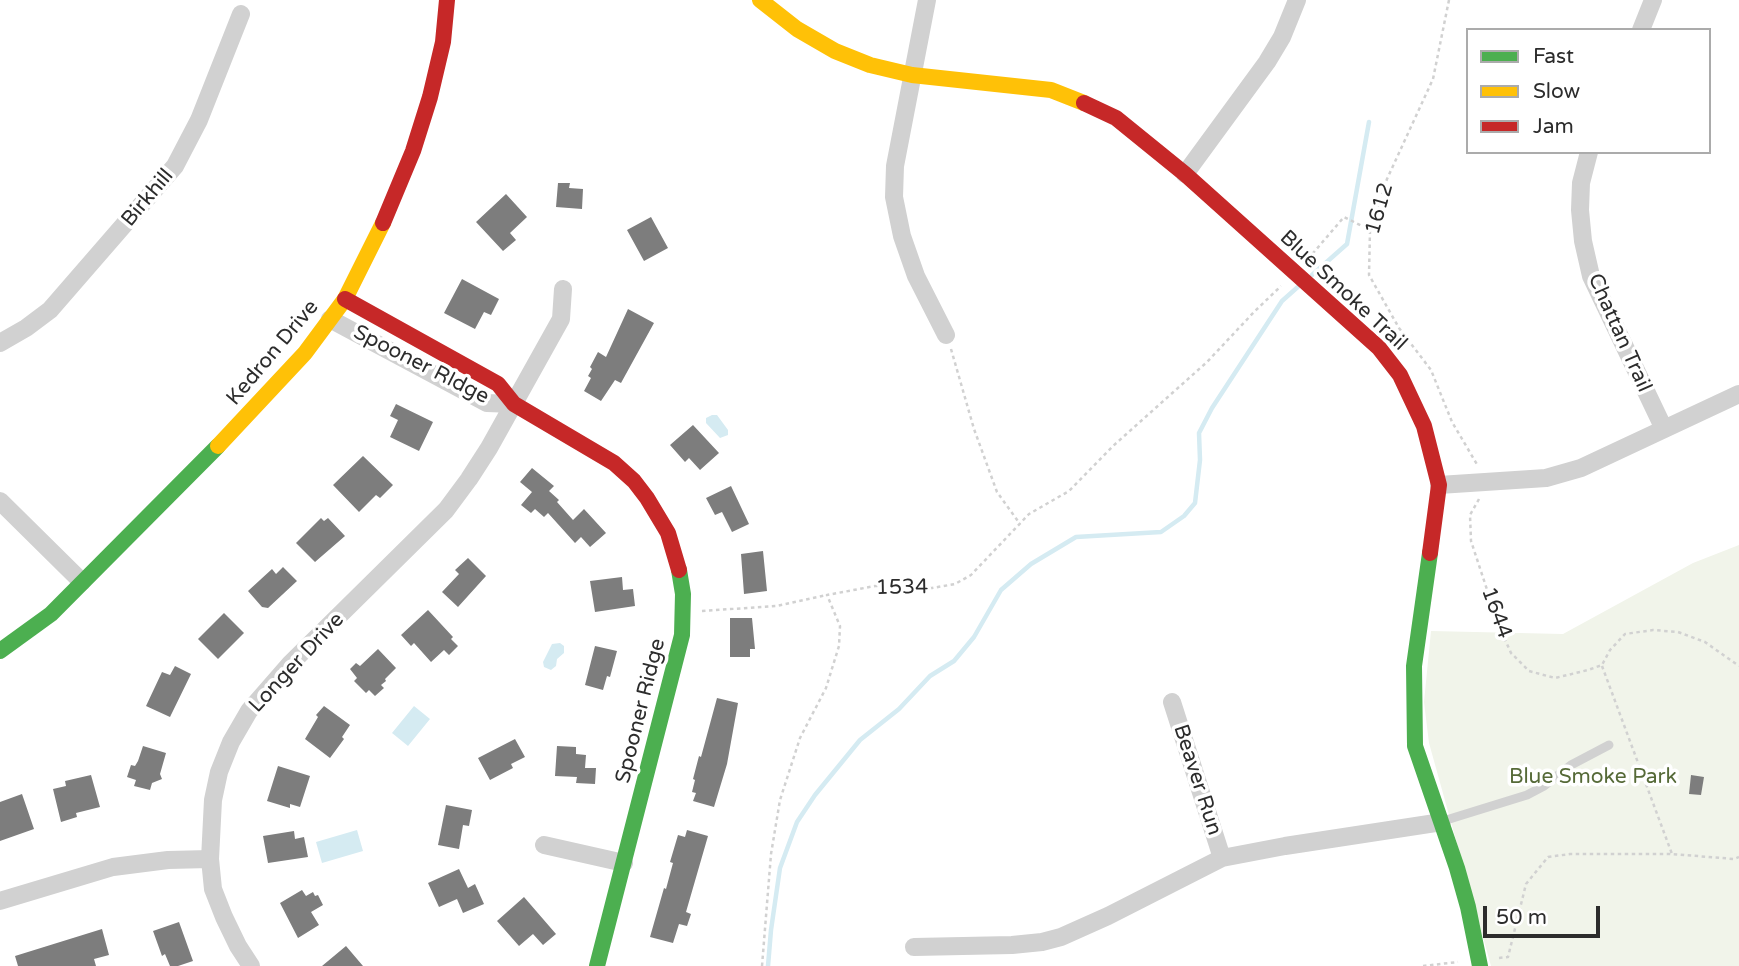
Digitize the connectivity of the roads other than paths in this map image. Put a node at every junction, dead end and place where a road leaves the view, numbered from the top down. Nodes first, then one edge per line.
1 (447, 0) edge
2 (760, 0) edge
3 (927, 0) edge
4 (1297, 0) edge
5 (1653, 0) edge
6 (241, 14) dead end
7 (1643, 28) edge
8 (912, 75) junction
9 (1588, 154) edge
10 (1185, 174) junction
11 (563, 289) dead end
12 (345, 299) junction
13 (330, 319) junction
14 (946, 335) road end
15 (0, 343) edge
16 (1739, 394) edge
17 (514, 404) junction
18 (1664, 429) junction
19 (1439, 485) junction
20 (0, 501) edge
21 (82, 583) junction
22 (0, 651) edge
23 (1172, 702) dead end
24 (1609, 745) dead end
25 (1442, 822) junction
26 (544, 845) dead end
27 (1222, 858) junction
28 (210, 859) junction
29 (624, 863) junction
30 (0, 901) edge
31 (914, 947) dead end
32 (1479, 963) edge
33 (251, 966) edge
34 (597, 966) edge

1 - 12 street, Kedron Drive
2 - 8 street, Blue Smoke Trail
3 - 8 street
4 - 10 street
5 - 7 street
6 - 15 street, Birkhill
8 - 10 street, Blue Smoke Trail
8 - 14 street
9 - 18 street, Chattan Trail
10 - 19 street, Blue Smoke Trail
11 - 17 street, Longer Drive
12 - 13 street, Kedron Drive
12 - 17 street, Spooner Ridge
13 - 17 street, Spooner RIdge
13 - 21 street, Kedron Drive
16 - 18 street
17 - 28 street, Longer Drive
17 - 29 street, Spooner Ridge
18 - 19 street
19 - 25 street, Blue Smoke Trail
20 - 21 street
21 - 22 street, Kedron Drive
23 - 27 street, Beaver Run
24 - 25 lane
25 - 27 street
25 - 32 street, Blue Smoke Trail
26 - 29 street
27 - 31 street
28 - 30 street
28 - 33 street, Longer Drive
29 - 34 street, Spooner Ridge

